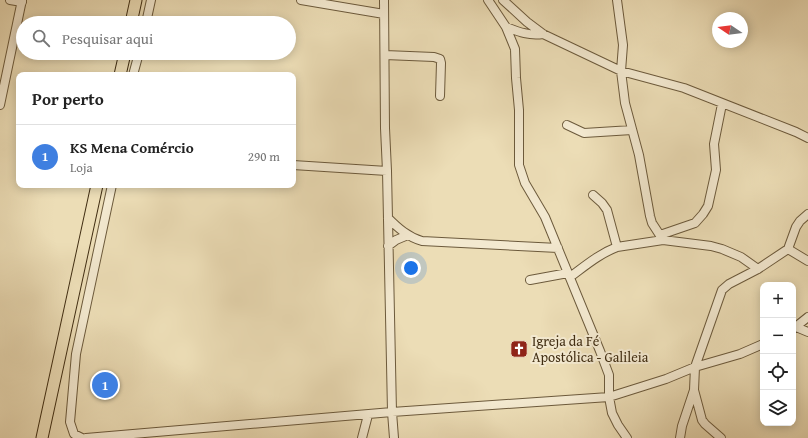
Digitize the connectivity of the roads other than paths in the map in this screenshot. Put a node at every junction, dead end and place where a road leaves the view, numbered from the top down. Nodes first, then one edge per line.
1 (10, 0) edge
2 (136, 0) edge
3 (151, 0) edge
4 (301, 0) edge
5 (384, 0) edge
6 (488, 0) edge
7 (503, 0) edge
8 (617, 0) edge
9 (22, 1) edge
10 (384, 14) junction
11 (19, 16) edge
12 (133, 16) edge
13 (148, 16) edge
14 (506, 27) junction
15 (16, 29) edge
16 (543, 34) junction
17 (384, 55) junction
18 (123, 60) edge
19 (137, 60) edge
20 (621, 71) junction
21 (121, 72) edge
22 (134, 72) edge
23 (440, 96) dead end
24 (722, 104) junction
25 (0, 105) edge
26 (568, 125) dead end
27 (632, 130) junction
28 (808, 138) edge
29 (296, 165) edge
30 (387, 171) junction
31 (96, 188) edge
32 (111, 188) edge
33 (593, 195) dead end
34 (808, 214) edge
35 (388, 218) junction
36 (408, 235) junction
37 (661, 238) junction
38 (388, 246) junction
39 (617, 247) junction
40 (558, 248) junction
41 (788, 249) junction
42 (808, 261) edge
43 (758, 269) junction
44 (569, 275) junction
45 (530, 280) dead end
46 (808, 318) edge
47 (796, 327) edge
48 (796, 328) edge
49 (808, 332) edge
50 (760, 345) edge
51 (61, 352) junction
52 (76, 354) junction
53 (695, 368) junction
54 (694, 390) junction
55 (609, 397) junction
56 (392, 412) junction
57 (368, 415) junction
58 (42, 438) edge
59 (82, 438) edge
60 (86, 438) edge
61 (362, 438) edge
62 (394, 438) edge
63 (627, 438) edge
64 (680, 438) edge
65 (721, 438) edge

1 - 9 street
2 - 12 main road
3 - 13 street
4 - 10 street
5 - 10 street
6 - 14 street
7 - 16 street
8 - 20 street
9 - 11 street
10 - 17 street
14 - 16 street
14 - 40 street
15 - 25 street
16 - 20 street
17 - 23 street
17 - 30 street
18 - 21 main road
19 - 22 street
20 - 24 street
20 - 27 street
24 - 28 street
24 - 37 street
26 - 27 street
27 - 37 street
29 - 30 street
30 - 35 street
31 - 51 main road
32 - 52 street
33 - 39 street
34 - 41 street
35 - 36 street
35 - 38 street
36 - 38 street
36 - 40 street
37 - 39 street
37 - 43 street
38 - 56 street
39 - 44 street
40 - 44 street
41 - 42 street
41 - 43 street
43 - 53 street
44 - 45 street
44 - 55 street
46 - 47 street
48 - 49 street
50 - 53 street
51 - 52 street
51 - 58 main road
52 - 59 street
53 - 54 street
53 - 55 street
54 - 64 street
54 - 65 street
55 - 56 street
55 - 63 street
56 - 57 street
56 - 62 street
57 - 60 street
57 - 61 street

